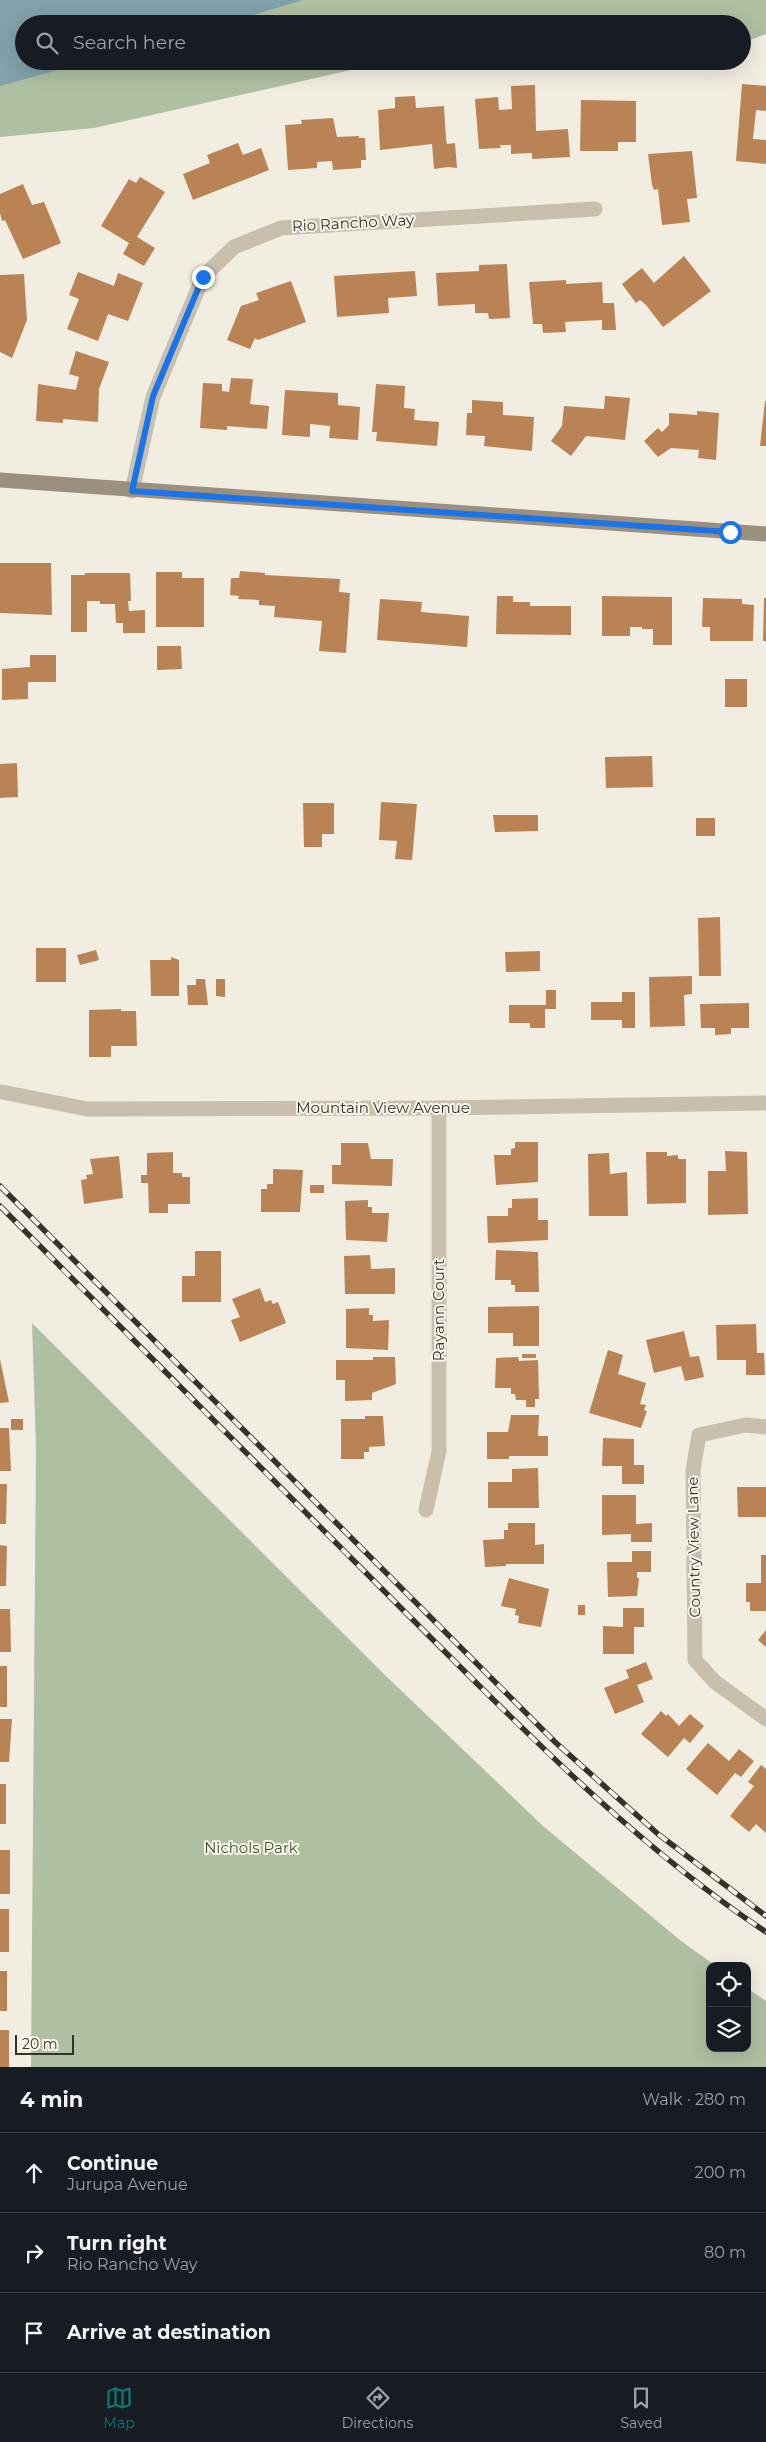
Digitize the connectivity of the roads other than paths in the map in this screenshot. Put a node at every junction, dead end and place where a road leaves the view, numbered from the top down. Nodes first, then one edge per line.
1 (595, 209) dead end
2 (0, 480) edge
3 (132, 491) junction
4 (766, 534) edge
5 (2, 1092) dead end
6 (766, 1103) edge
7 (439, 1108) junction
8 (766, 1427) edge
9 (426, 1510) dead end
10 (766, 1719) edge

1 - 3 street, Rio Rancho Way
2 - 3 main road
3 - 4 main road
5 - 7 street, Mountain View Avenue
6 - 7 street, Mountain View Avenue
7 - 9 street, Rayann Court
8 - 10 street, Country View Lane

